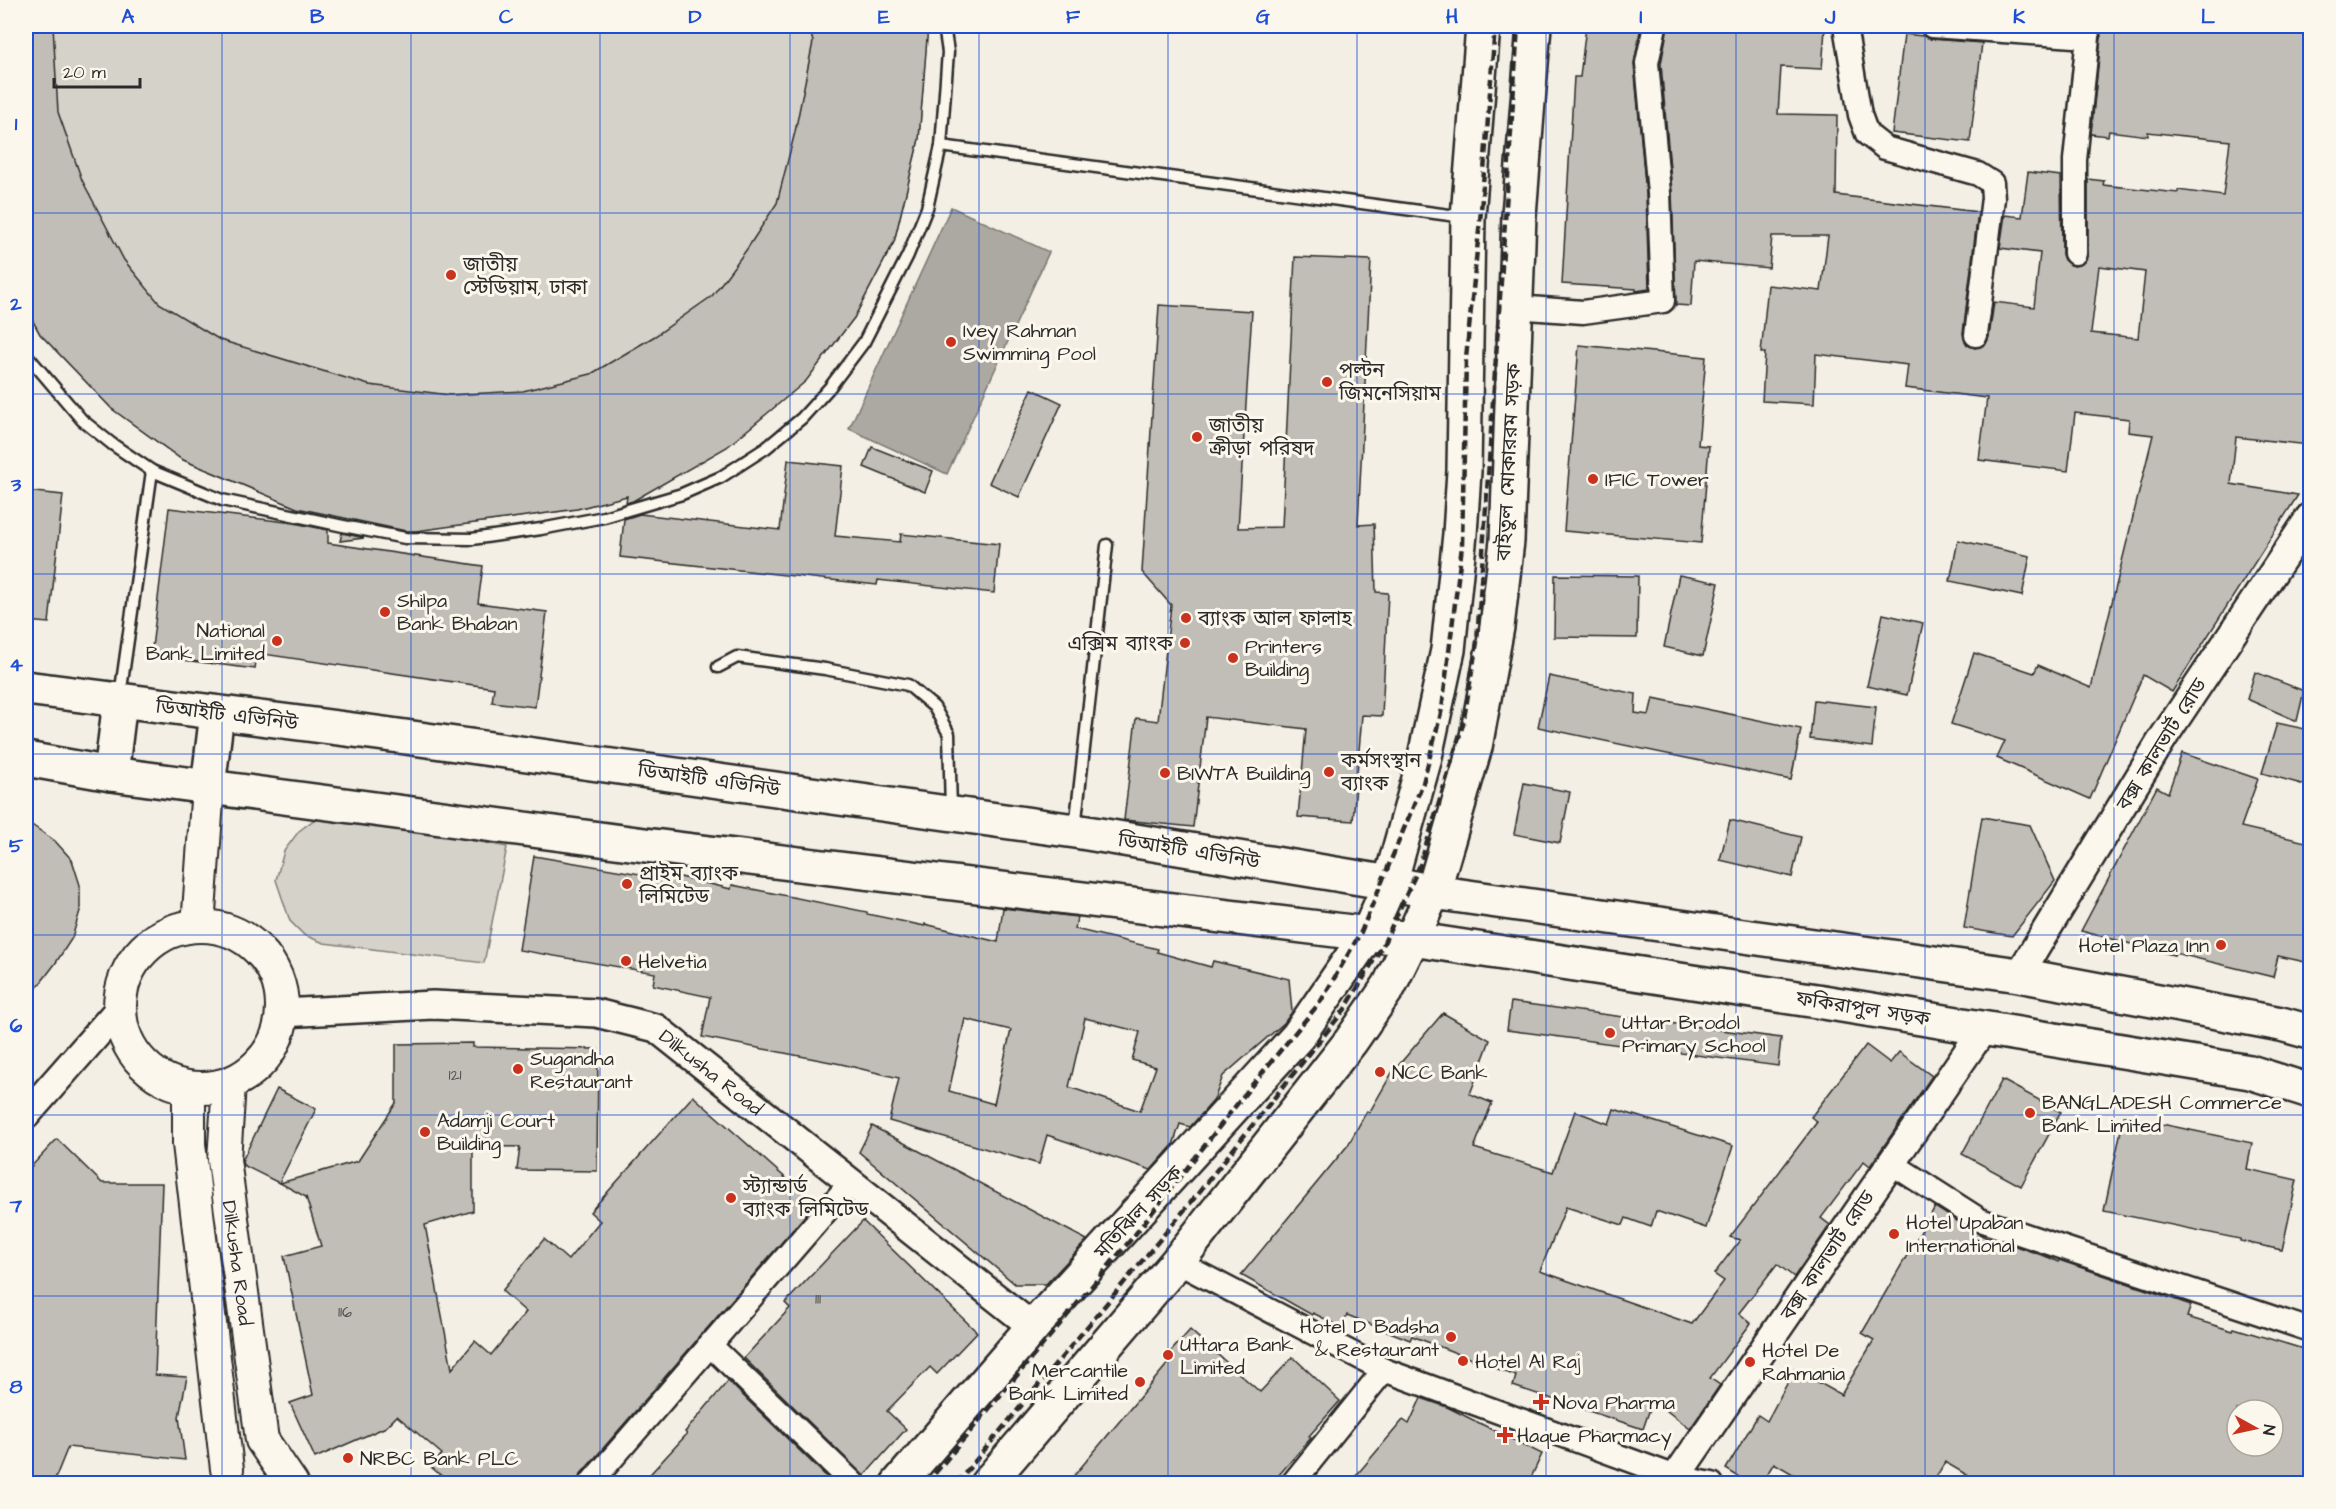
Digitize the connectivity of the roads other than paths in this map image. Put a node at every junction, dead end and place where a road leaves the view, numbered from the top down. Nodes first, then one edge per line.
1 (944, 26) edge
2 (1483, 26) edge
3 (1534, 26) edge
4 (1655, 26) edge
5 (1845, 26) edge
6 (1932, 26) edge
7 (940, 146) junction
8 (1468, 217) junction
9 (2075, 253) dead end
10 (1515, 307) junction
11 (1976, 335) dead end
12 (26, 354) edge
13 (152, 471) junction
14 (2310, 517) edge
15 (1107, 545) dead end
16 (718, 667) dead end
17 (26, 688) edge
18 (120, 701) junction
19 (217, 713) junction
20 (26, 759) edge
21 (111, 774) junction
22 (208, 787) junction
23 (951, 813) junction
24 (1075, 831) junction
25 (1390, 884) junction
26 (1433, 892) junction
27 (198, 926) junction
28 (1368, 934) junction
29 (1412, 939) junction
30 (2019, 975) junction
31 (120, 1008) junction
32 (282, 1012) junction
33 (1983, 1028) junction
34 (2310, 1032) edge
35 (229, 1084) junction
36 (189, 1088) junction
37 (2310, 1091) edge
38 (26, 1115) edge
39 (1891, 1163) junction
40 (852, 1181) junction
41 (1177, 1262) junction
42 (1032, 1327) junction
43 (2310, 1330) edge
44 (709, 1344) junction
45 (1384, 1370) junction
46 (262, 1440) junction
47 (225, 1476) edge
48 (1673, 1480) edge
49 (292, 1484) edge
50 (590, 1484) edge
51 (854, 1484) edge
52 (898, 1484) edge
53 (987, 1484) edge
54 (1292, 1484) edge
55 (1712, 1484) edge

1 - 7 lane
2 - 8 main road
3 - 10 main road, বাইতুল মোকাররম সড়ক
4 - 10 street
5 - 11 street
6 - 9 street
7 - 8 lane
7 - 13 lane
8 - 25 main road
10 - 26 main road, বাইতুল মোকাররম সড়ক
12 - 13 lane
13 - 18 lane
14 - 30 street, বক্স কালভার্ট রোড
15 - 24 lane
16 - 23 lane
17 - 18 main road, ডিআইটি এভিনিউ
18 - 19 main road, ডিআইটি এভিনিউ
18 - 21 main road
19 - 22 main road
19 - 23 main road, ডিআইটি এভিনিউ
20 - 21 main road
21 - 22 main road
22 - 27 main road
22 - 28 main road
23 - 24 main road, ডিআইটি এভিনিউ
24 - 25 main road, ডিআইটি এভিনিউ
25 - 26 main road, ডিআইটি এভিনিউ
25 - 28 main road, মতিঝিল সড়ক
26 - 29 main road, বাইতুল মোকাররম সড়ক
26 - 30 main road
27 - 31 main road
27 - 32 main road
28 - 29 main road, ফকিরাপুল সড়ক
28 - 42 main road, মতিঝিল সড়ক
29 - 33 main road, ফকিরাপুল সড়ক
29 - 41 main road
30 - 34 main road
31 - 36 main road
31 - 38 street
32 - 35 main road
32 - 40 street, Dilkusha Road
33 - 37 main road, ফকিরাপুল সড়ক
33 - 39 street, বক্স কালভার্ট রোড
35 - 36 main road
35 - 46 main road, Dilkusha Road
36 - 47 main road
39 - 43 street
39 - 48 street, বক্স কালভার্ট রোড
40 - 42 street, Dilkusha Road
40 - 44 street
41 - 45 street
41 - 53 main road
42 - 52 main road, মতিঝিল সড়ক
44 - 50 street
44 - 51 street
45 - 48 street
45 - 54 street
46 - 47 main road
46 - 49 main road, Dilkusha Road
48 - 55 street

